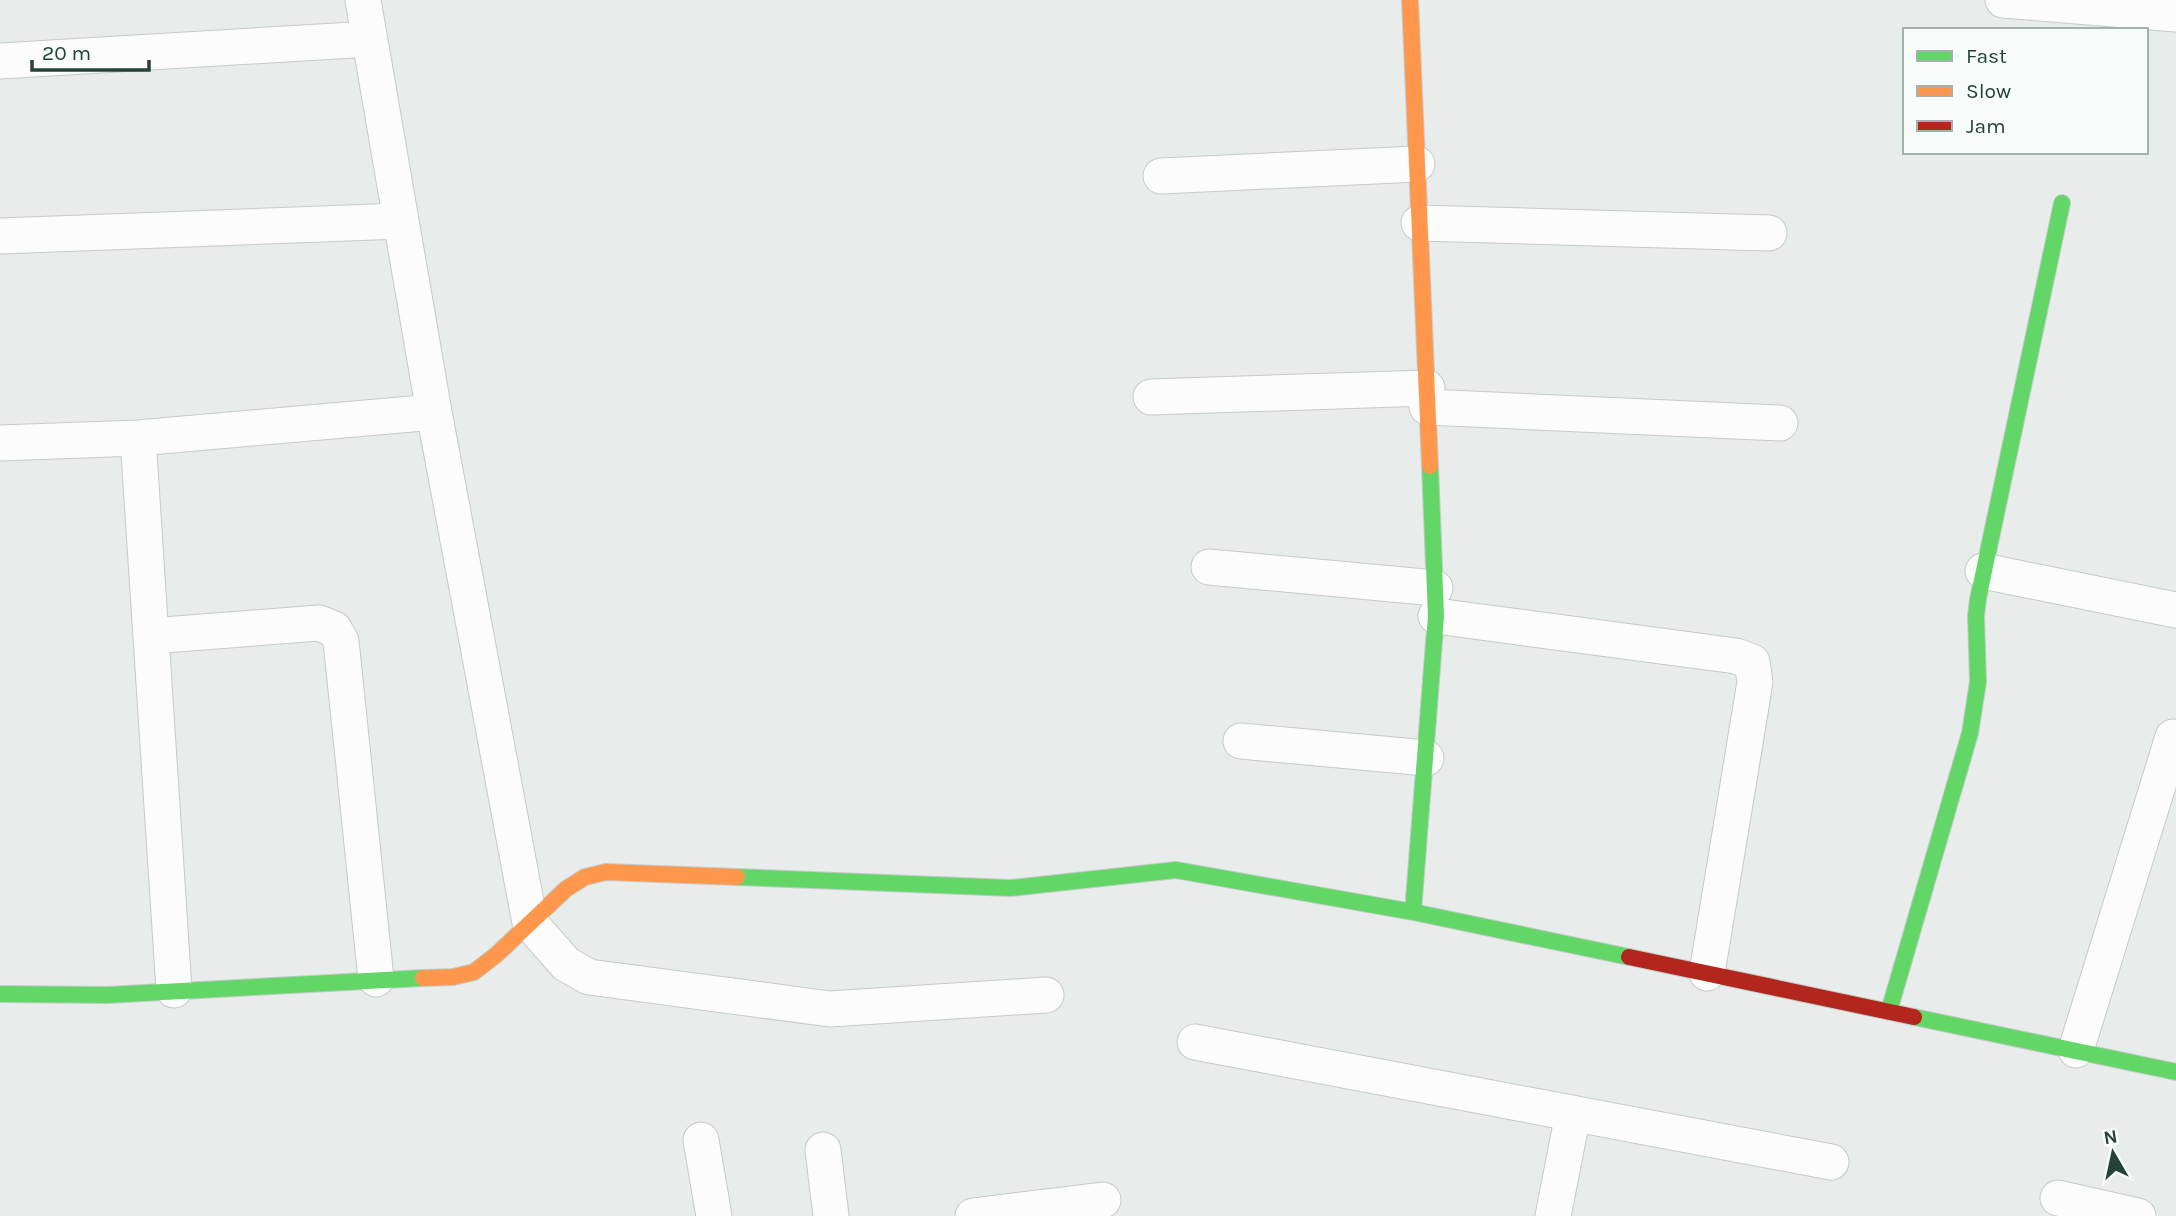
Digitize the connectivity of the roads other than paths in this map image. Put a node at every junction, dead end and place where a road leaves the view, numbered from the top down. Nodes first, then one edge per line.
1 (363, 0) edge
2 (1410, 0) edge
3 (2003, 0) edge
4 (2176, 14) edge
5 (370, 39) junction
6 (0, 61) edge
7 (1417, 163) junction
8 (1161, 176) dead end
9 (2062, 204) dead end
10 (401, 221) junction
11 (1419, 223) junction
12 (1769, 233) dead end
13 (0, 236) edge
14 (1151, 397) dead end
15 (1427, 398) junction
16 (433, 412) junction
17 (1780, 423) dead end
18 (138, 438) junction
19 (0, 443) edge
20 (1209, 567) dead end
21 (1983, 571) junction
22 (1436, 602) junction
23 (2176, 610) edge
24 (151, 636) junction
25 (2173, 737) dead end
26 (1241, 741) dead end
27 (1426, 758) junction
28 (1413, 912) junction
29 (530, 923) junction
30 (1707, 973) junction
31 (376, 979) junction
32 (174, 990) junction
33 (0, 993) edge
34 (1046, 995) dead end
35 (1889, 1011) junction
36 (1195, 1042) dead end
37 (2076, 1050) junction
38 (2176, 1072) edge
39 (1573, 1114) junction
40 (701, 1140) dead end
41 (822, 1150) dead end
42 (1831, 1163) dead end
43 (2058, 1198) dead end
44 (1103, 1200) dead end
45 (714, 1216) edge
46 (831, 1216) edge
47 (972, 1216) edge
48 (1553, 1216) edge
49 (2138, 1216) edge

1 - 5 street
2 - 7 street
3 - 4 street
5 - 6 street
5 - 10 street
7 - 8 street
7 - 11 street
9 - 21 street
10 - 13 street
10 - 16 street
11 - 12 street
11 - 15 street
14 - 15 street
15 - 17 street
15 - 22 street
16 - 18 street
16 - 29 street
18 - 19 street
18 - 24 street
20 - 22 street
21 - 23 street
21 - 35 street
22 - 27 street
22 - 30 street
24 - 31 street
24 - 32 street
25 - 37 street
26 - 27 street
27 - 28 street
28 - 29 street
28 - 30 street
29 - 31 street
29 - 34 street
30 - 35 street
31 - 32 street
32 - 33 street
35 - 37 street
36 - 39 street
37 - 38 street
39 - 42 street
39 - 48 street
40 - 45 street
41 - 46 street
43 - 49 street
44 - 47 street

